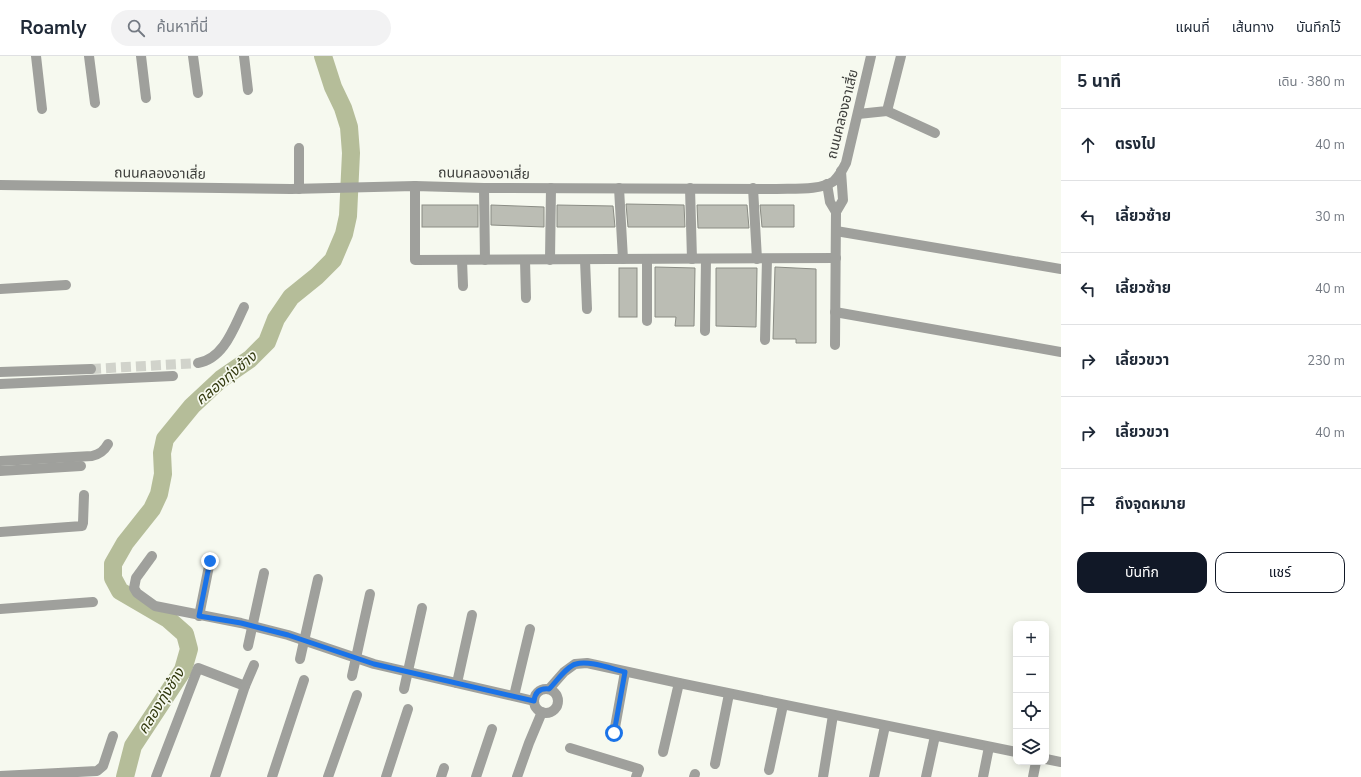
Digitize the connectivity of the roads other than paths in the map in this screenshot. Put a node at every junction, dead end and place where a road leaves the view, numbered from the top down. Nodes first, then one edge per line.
1 (36, 56) edge
2 (89, 56) edge
3 (141, 56) edge
4 (193, 56) edge
5 (244, 56) edge
6 (871, 56) edge
7 (901, 56) edge
8 (248, 90) dead end
9 (198, 94) dead end
10 (146, 98) dead end
11 (95, 104) dead end
12 (42, 109) dead end
13 (887, 110) junction
14 (858, 114) junction
15 (935, 133) dead end
16 (299, 148) dead end
17 (841, 171) junction
18 (827, 184) junction
19 (0, 185) edge
20 (415, 186) junction
21 (484, 188) junction
22 (551, 188) junction
23 (619, 188) junction
24 (690, 188) junction
25 (753, 188) junction
26 (299, 189) junction
27 (836, 212) junction
28 (836, 231) junction
29 (836, 258) junction
30 (623, 259) junction
31 (647, 259) junction
32 (692, 259) junction
33 (706, 259) junction
34 (756, 259) junction
35 (767, 259) junction
36 (462, 260) junction
37 (485, 260) junction
38 (525, 260) junction
39 (550, 260) junction
40 (585, 260) junction
41 (1061, 269) edge
42 (66, 285) dead end
43 (463, 286) dead end
44 (0, 289) edge
45 (526, 298) dead end
46 (244, 306) dead end
47 (586, 308) dead end
48 (835, 312) junction
49 (647, 321) dead end
50 (706, 331) dead end
51 (765, 340) dead end
52 (835, 345) dead end
53 (1061, 352) edge
54 (198, 363) tunnel mouth
55 (91, 369) tunnel mouth
56 (0, 372) edge
57 (173, 376) dead end
58 (0, 384) edge
59 (108, 444) dead end
60 (0, 461) edge
61 (81, 466) dead end
62 (0, 471) edge
63 (84, 495) dead end
64 (0, 532) edge
65 (152, 556) dead end
66 (210, 561) dead end
67 (264, 573) dead end
68 (318, 579) dead end
69 (370, 594) dead end
70 (93, 602) dead end
71 (422, 608) dead end
72 (0, 609) edge
73 (472, 615) dead end
74 (199, 616) junction
75 (252, 626) junction
76 (530, 629) dead end
77 (304, 640) junction
78 (248, 646) dead end
79 (356, 658) junction
80 (300, 660) dead end
81 (254, 665) dead end
82 (408, 672) junction
83 (625, 672) junction
84 (352, 676) dead end
85 (304, 680) dead end
86 (457, 683) junction
87 (679, 683) junction
88 (245, 686) junction
89 (404, 689) dead end
90 (549, 689) junction
91 (729, 694) junction
92 (357, 695) dead end
93 (514, 696) junction
94 (534, 701) junction
95 (783, 705) junction
96 (408, 709) dead end
97 (542, 712) junction
98 (833, 715) junction
99 (885, 726) junction
100 (492, 729) dead end
101 (614, 733) dead end
102 (113, 736) dead end
103 (935, 736) junction
104 (989, 747) junction
105 (570, 748) dead end
106 (1013, 751) edge
107 (663, 752) dead end
108 (1049, 760) edge
109 (1061, 762) edge
110 (715, 764) dead end
111 (1035, 765) edge
112 (769, 770) dead end
113 (0, 776) edge
114 (156, 777) edge
115 (215, 777) edge
116 (272, 777) edge
117 (328, 777) edge
118 (386, 777) edge
119 (476, 777) edge
120 (517, 777) edge
121 (636, 777) edge
122 (823, 777) edge
123 (874, 777) edge
124 (926, 777) edge
125 (983, 777) edge
126 (1033, 777) edge

1 - 12 street
2 - 11 street
3 - 10 street
4 - 9 street
5 - 8 street
6 - 14 street, ถนนคลองอาเสี่ย
7 - 13 street
13 - 14 street
13 - 15 street
14 - 17 street, ถนนคลองอาเสี่ย
16 - 26 street
17 - 18 street, ถนนคลองอาเสี่ย
17 - 27 street
18 - 25 street, ถนนคลองอาเสี่ย
18 - 27 street
19 - 26 street, ถนนคลองอาเสี่ย
20 - 21 street, ถนนคลองอาเสี่ย
20 - 26 street, ถนนคลองอาเสี่ย
20 - 36 street
21 - 22 street, ถนนคลองอาเสี่ย
21 - 37 street
22 - 23 street, ถนนคลองอาเสี่ย
22 - 39 street
23 - 24 street, ถนนคลองอาเสี่ย
23 - 30 street
24 - 25 street, ถนนคลองอาเสี่ย
24 - 32 street
25 - 34 street
27 - 28 street
28 - 29 street
28 - 41 street
29 - 35 street
29 - 48 street
30 - 31 street
30 - 40 street
31 - 32 street
31 - 49 street
32 - 33 street
33 - 34 street
33 - 50 street
34 - 35 street
35 - 51 street
36 - 37 street
36 - 43 street
37 - 38 street
38 - 39 street
38 - 45 street
39 - 40 street
40 - 47 street
42 - 44 street
46 - 54 street
48 - 52 street
48 - 53 street
55 - 56 street
57 - 58 street
59 - 60 street
61 - 62 street
63 - 64 street
65 - 74 street
66 - 74 street
67 - 75 street
68 - 77 street
69 - 79 street
70 - 72 street
71 - 82 street
73 - 86 street
74 - 75 street
75 - 77 street
75 - 78 street
76 - 93 street
77 - 79 street
77 - 80 street
79 - 82 street
79 - 84 street
81 - 88 street
82 - 86 street
82 - 89 street
83 - 87 street
83 - 90 street
83 - 101 street
85 - 116 street
86 - 93 street
87 - 91 street
87 - 107 street
88 - 114 street
88 - 115 street
90 - 94 street
90 - 97 street
91 - 95 street
91 - 110 street
92 - 117 street
93 - 94 street
94 - 97 street
95 - 98 street
95 - 112 street
96 - 118 street
97 - 120 street
98 - 99 street
98 - 122 street
99 - 103 street
99 - 123 street
100 - 119 street
102 - 113 street
103 - 104 street
103 - 124 street
104 - 106 street
104 - 125 street
105 - 121 street
108 - 109 street
111 - 126 street

